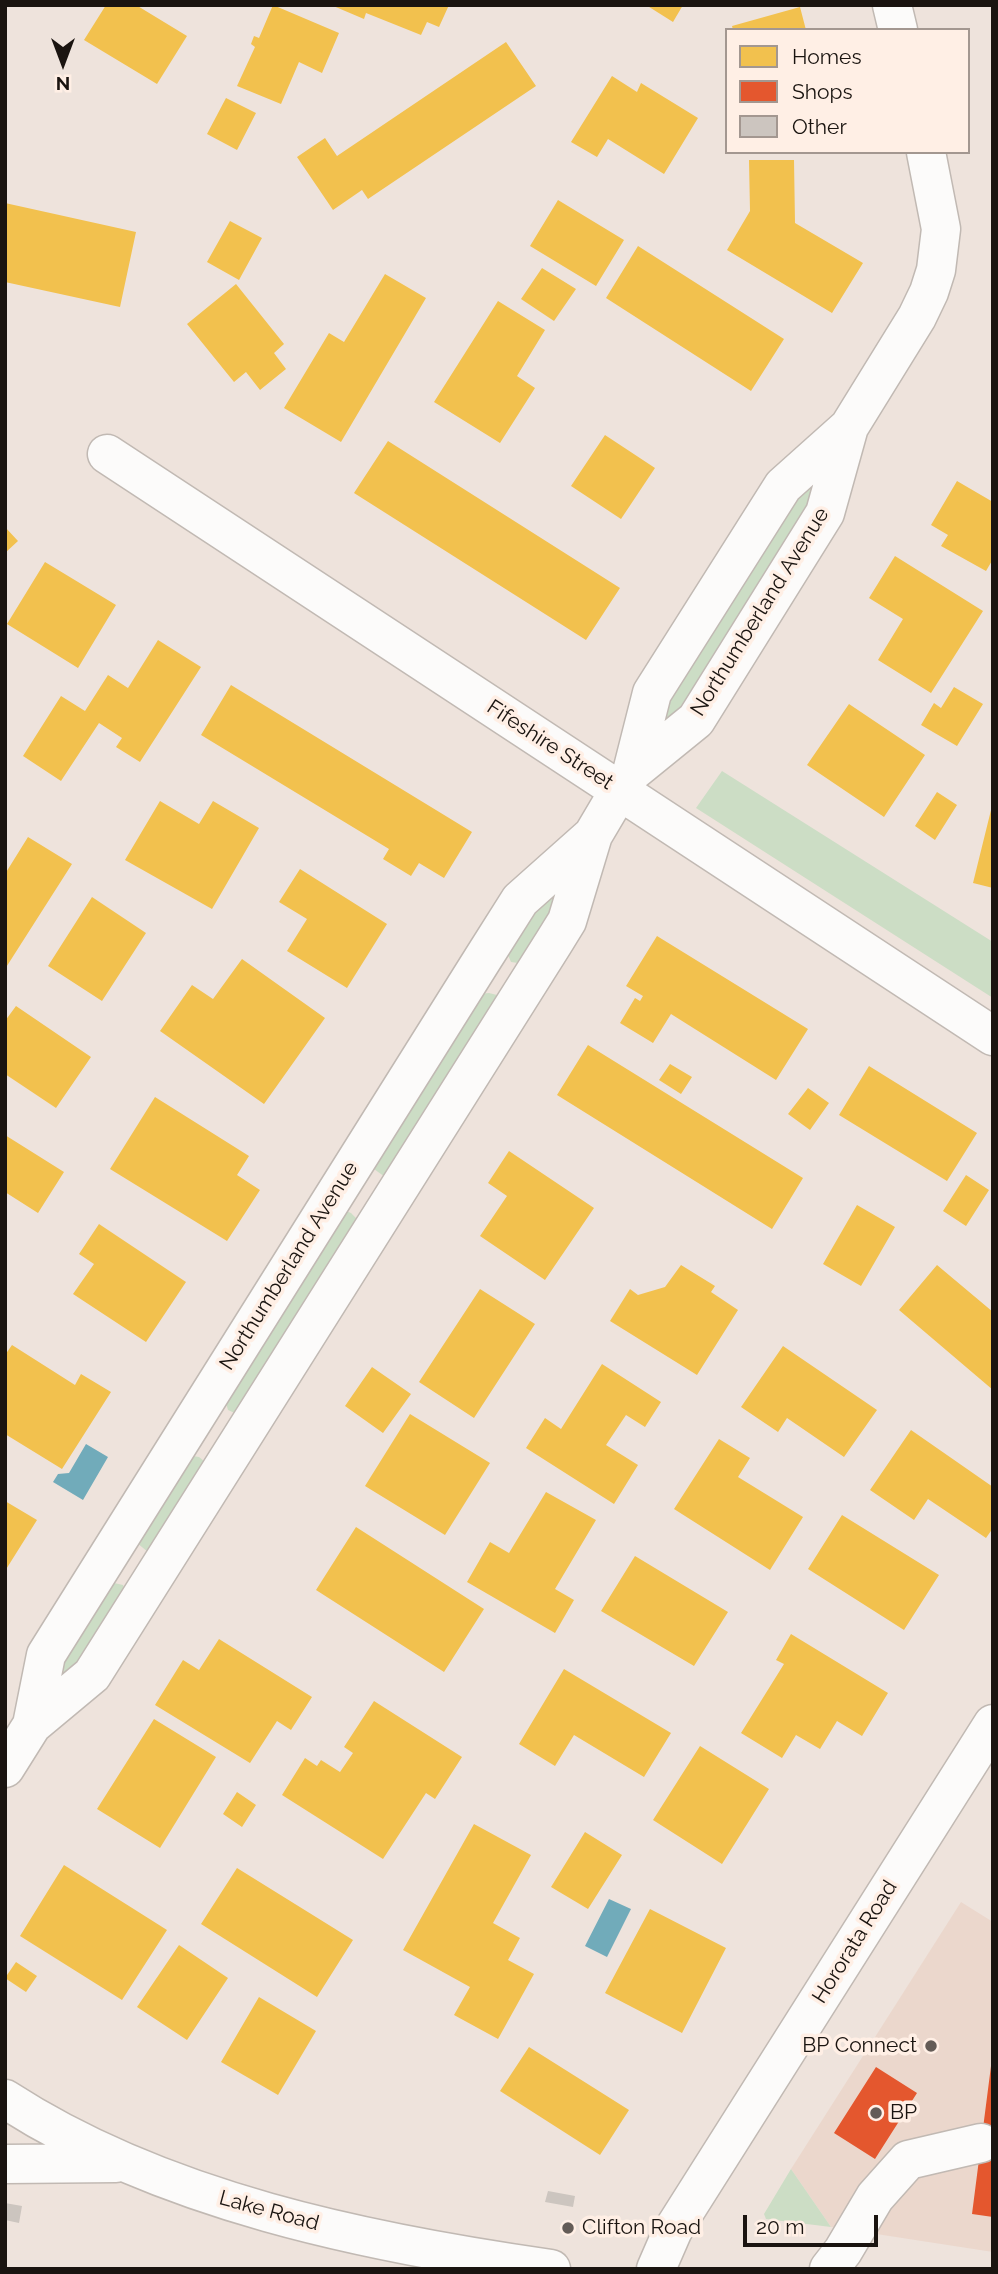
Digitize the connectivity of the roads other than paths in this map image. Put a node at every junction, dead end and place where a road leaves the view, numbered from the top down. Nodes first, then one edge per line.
1 (892, 5) edge
2 (898, 28) edge
3 (926, 154) edge
4 (849, 427) junction
5 (107, 454) dead end
6 (625, 781) junction
7 (593, 835) junction
8 (482, 960) junction
9 (526, 989) junction
10 (993, 1037) edge
11 (345, 1177) junction
12 (389, 1206) junction
13 (195, 1415) junction
14 (239, 1444) junction
15 (108, 1554) junction
16 (152, 1581) junction
17 (993, 1724) edge
18 (32, 1725) junction
19 (5, 1768) edge
20 (5, 2099) edge
21 (981, 2143) dead end
22 (129, 2163) junction
23 (5, 2164) edge
24 (551, 2269) edge
25 (656, 2269) edge
26 (829, 2269) edge

1 - 2 street
3 - 4 street, Northumberland Avenue
4 - 6 street, Northumberland Avenue
4 - 6 street, Northumberland Avenue
5 - 6 street, Fifeshire Street
6 - 7 street, Northumberland Avenue
6 - 10 street, Fifeshire Street
7 - 8 street, Northumberland Avenue
7 - 9 street, Northumberland Avenue
8 - 9 street
8 - 11 street, Northumberland Avenue
9 - 12 street, Northumberland Avenue
11 - 12 street
11 - 13 street, Northumberland Avenue
12 - 14 street, Northumberland Avenue
13 - 14 street
13 - 15 street, Northumberland Avenue
14 - 16 street, Northumberland Avenue
15 - 16 street
15 - 18 street, Northumberland Avenue
16 - 18 street, Northumberland Avenue
17 - 25 street, Hororata Road
18 - 19 street, Northumberland Avenue
20 - 22 street, Lake Road
21 - 26 street
22 - 23 street
22 - 24 street, Lake Road

